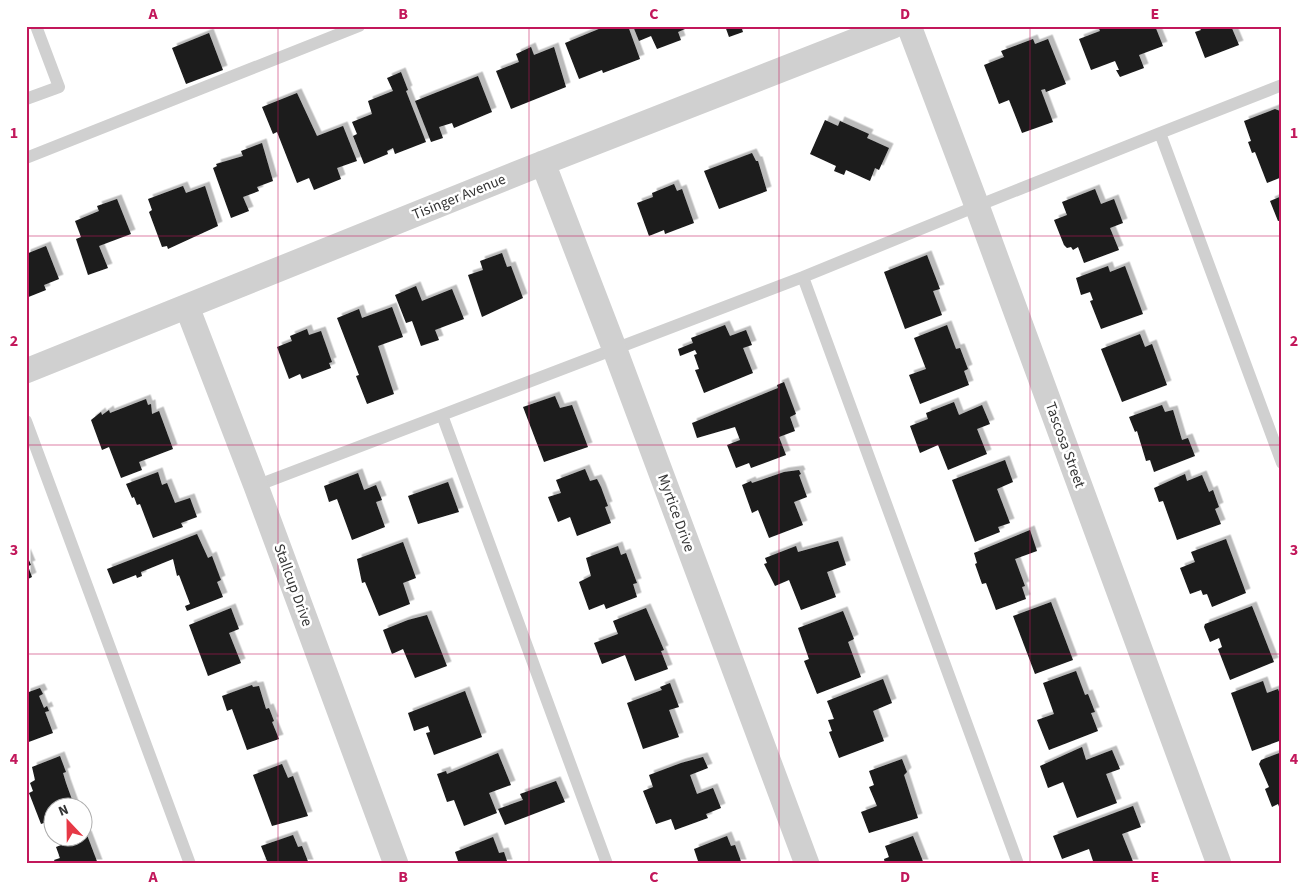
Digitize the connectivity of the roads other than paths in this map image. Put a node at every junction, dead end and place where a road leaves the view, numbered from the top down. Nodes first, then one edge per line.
1 (36, 26) edge
2 (359, 26) edge
3 (893, 26) edge
4 (909, 26) edge
5 (1282, 85) edge
6 (26, 99) edge
7 (1160, 134) junction
8 (26, 158) edge
9 (544, 163) junction
10 (977, 206) junction
11 (803, 277) junction
12 (187, 308) junction
13 (615, 350) junction
14 (26, 371) edge
15 (442, 415) junction
16 (26, 421) edge
17 (1282, 463) edge
18 (256, 486) junction
19 (190, 864) edge
20 (396, 864) edge
21 (607, 864) edge
22 (807, 864) edge
23 (1018, 864) edge
24 (1219, 864) edge

1 - 6 lane
2 - 8 lane
3 - 9 street, Tisinger Avenue
4 - 10 street, Tascosa Street
5 - 7 lane
7 - 10 lane
7 - 17 lane
9 - 12 street, Tisinger Avenue
9 - 13 street, Myrtice Drive
10 - 11 lane
10 - 24 street, Tascosa Street
11 - 13 lane
11 - 23 lane
12 - 14 street, Tisinger Avenue
12 - 18 street, Stallcup Drive
13 - 15 lane
13 - 22 street, Myrtice Drive
15 - 18 lane
15 - 21 lane
16 - 19 lane
18 - 20 street, Stallcup Drive

